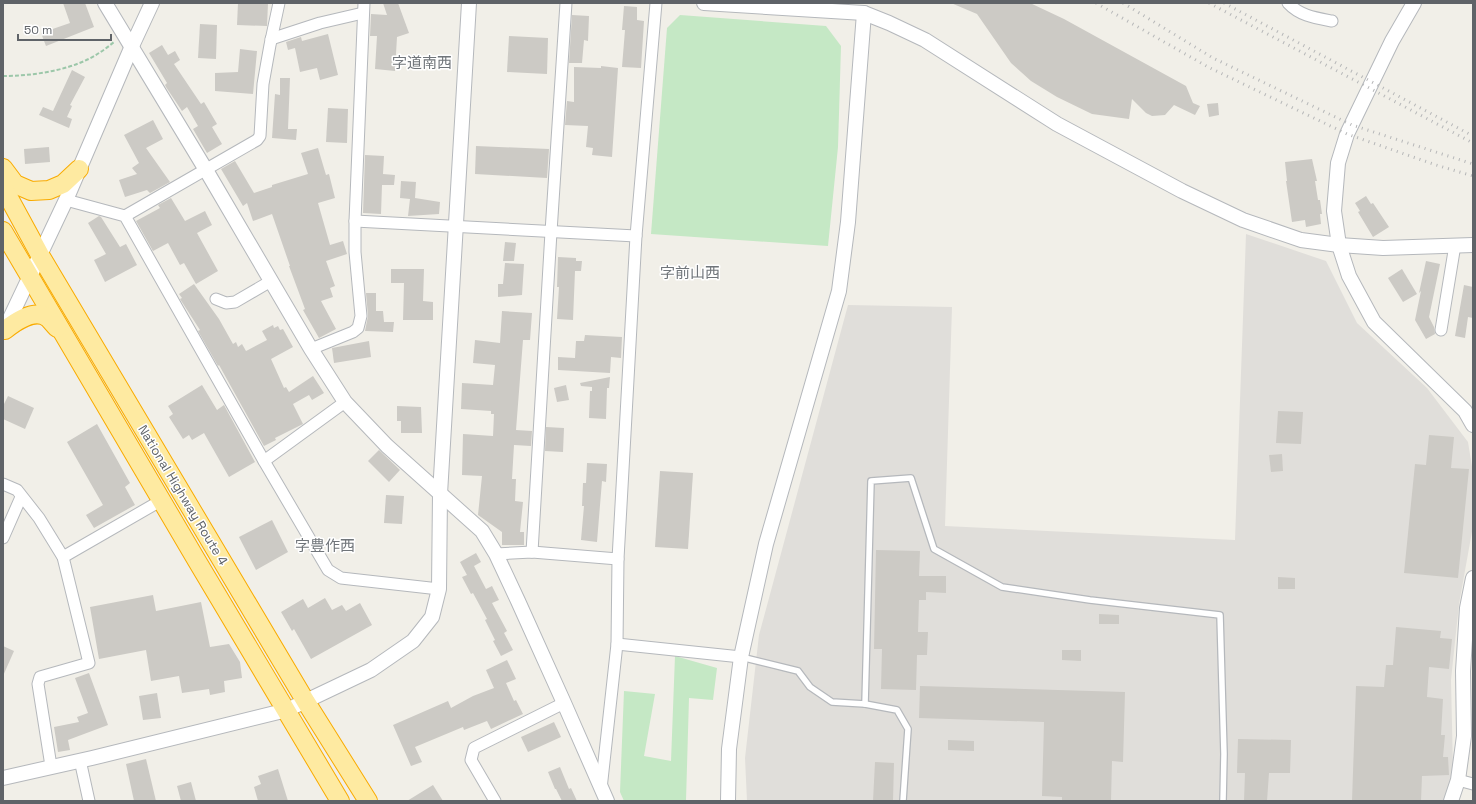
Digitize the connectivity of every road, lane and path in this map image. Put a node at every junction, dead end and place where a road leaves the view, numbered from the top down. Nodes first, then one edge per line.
1 (105, 3) edge
2 (152, 3) edge
3 (279, 3) edge
4 (469, 3) edge
5 (566, 3) edge
6 (656, 3) edge
7 (704, 3) edge
8 (1288, 3) edge
9 (1414, 3) edge
10 (765, 5) edge
11 (363, 8) edge
12 (864, 13) junction
13 (1332, 21) dead end
14 (124, 33) junction
15 (271, 39) junction
16 (132, 46) junction
17 (3, 76) edge
18 (3, 168) edge
19 (79, 169) junction
20 (206, 170) junction
21 (3, 187) edge
22 (66, 200) junction
23 (125, 216) junction
24 (355, 221) junction
25 (457, 227) junction
26 (3, 231) edge
27 (551, 232) junction
28 (636, 236) junction
29 (1339, 245) junction
30 (1455, 245) junction
31 (1473, 245) edge
32 (40, 255) junction
33 (30, 277) junction
34 (271, 280) junction
35 (216, 299) dead end
36 (1441, 330) dead end
37 (4, 331) edge
38 (62, 333) junction
39 (311, 349) junction
40 (345, 402) junction
41 (1473, 425) edge
42 (264, 461) junction
43 (3, 484) edge
44 (440, 494) junction
45 (22, 497) junction
46 (162, 500) junction
47 (3, 538) edge
48 (532, 552) junction
49 (496, 554) junction
50 (63, 557) junction
51 (618, 559) junction
52 (1473, 578) edge
53 (439, 589) junction
54 (1470, 608) edge
55 (617, 644) junction
56 (741, 657) junction
57 (306, 702) junction
58 (564, 703) junction
59 (865, 704) junction
60 (287, 710) junction
61 (80, 760) junction
62 (51, 766) junction
63 (3, 778) edge
64 (1458, 780) junction
65 (1473, 784) edge
66 (604, 796) edge
67 (348, 797) edge
68 (88, 801) edge
69 (495, 801) edge
70 (728, 801) edge
71 (903, 801) edge
72 (1223, 801) edge
73 (1451, 801) edge

1 - 14 street
2 - 16 street
3 - 15 street
4 - 25 street
5 - 27 street
6 - 28 street
7 - 10 street
8 - 13 street
9 - 29 street
10 - 12 street
11 - 15 street
11 - 24 street
12 - 29 street
12 - 56 street
14 - 16 street
14 - 17 path
15 - 20 street
16 - 19 street
16 - 20 street
18 - 19 highway
19 - 22 street
20 - 23 street
20 - 34 street
21 - 32 highway, National Highway Route 4
22 - 23 street
22 - 32 street
23 - 42 street
24 - 25 street
24 - 39 street
25 - 27 street
25 - 44 street
26 - 33 highway, National Highway Route 4
27 - 28 street
27 - 48 street
28 - 51 street
29 - 30 street
29 - 41 street
30 - 31 street
30 - 36 street
32 - 33 street
32 - 57 highway, National Highway Route 4
33 - 37 street
33 - 38 highway, National Highway Route 4
34 - 35 street
34 - 39 street
37 - 38 highway
38 - 46 highway, National Highway Route 4
39 - 40 street
40 - 42 street
40 - 44 street
42 - 53 street
43 - 45 street
44 - 49 street
44 - 53 street
45 - 47 street
45 - 50 street
46 - 50 street
46 - 60 highway, National Highway Route 4
48 - 49 street
48 - 51 street
49 - 58 street
50 - 62 street
51 - 55 street
52 - 54 street
53 - 57 street
54 - 64 street
55 - 56 street
55 - 66 street
56 - 59 lane
56 - 70 street
57 - 60 street
57 - 67 highway, National Highway Route 4
58 - 66 street
58 - 69 street
59 - 71 lane
59 - 72 lane
60 - 61 street
60 - 67 highway, National Highway Route 4
61 - 62 street
61 - 68 street
62 - 63 street
64 - 65 street
64 - 73 street

